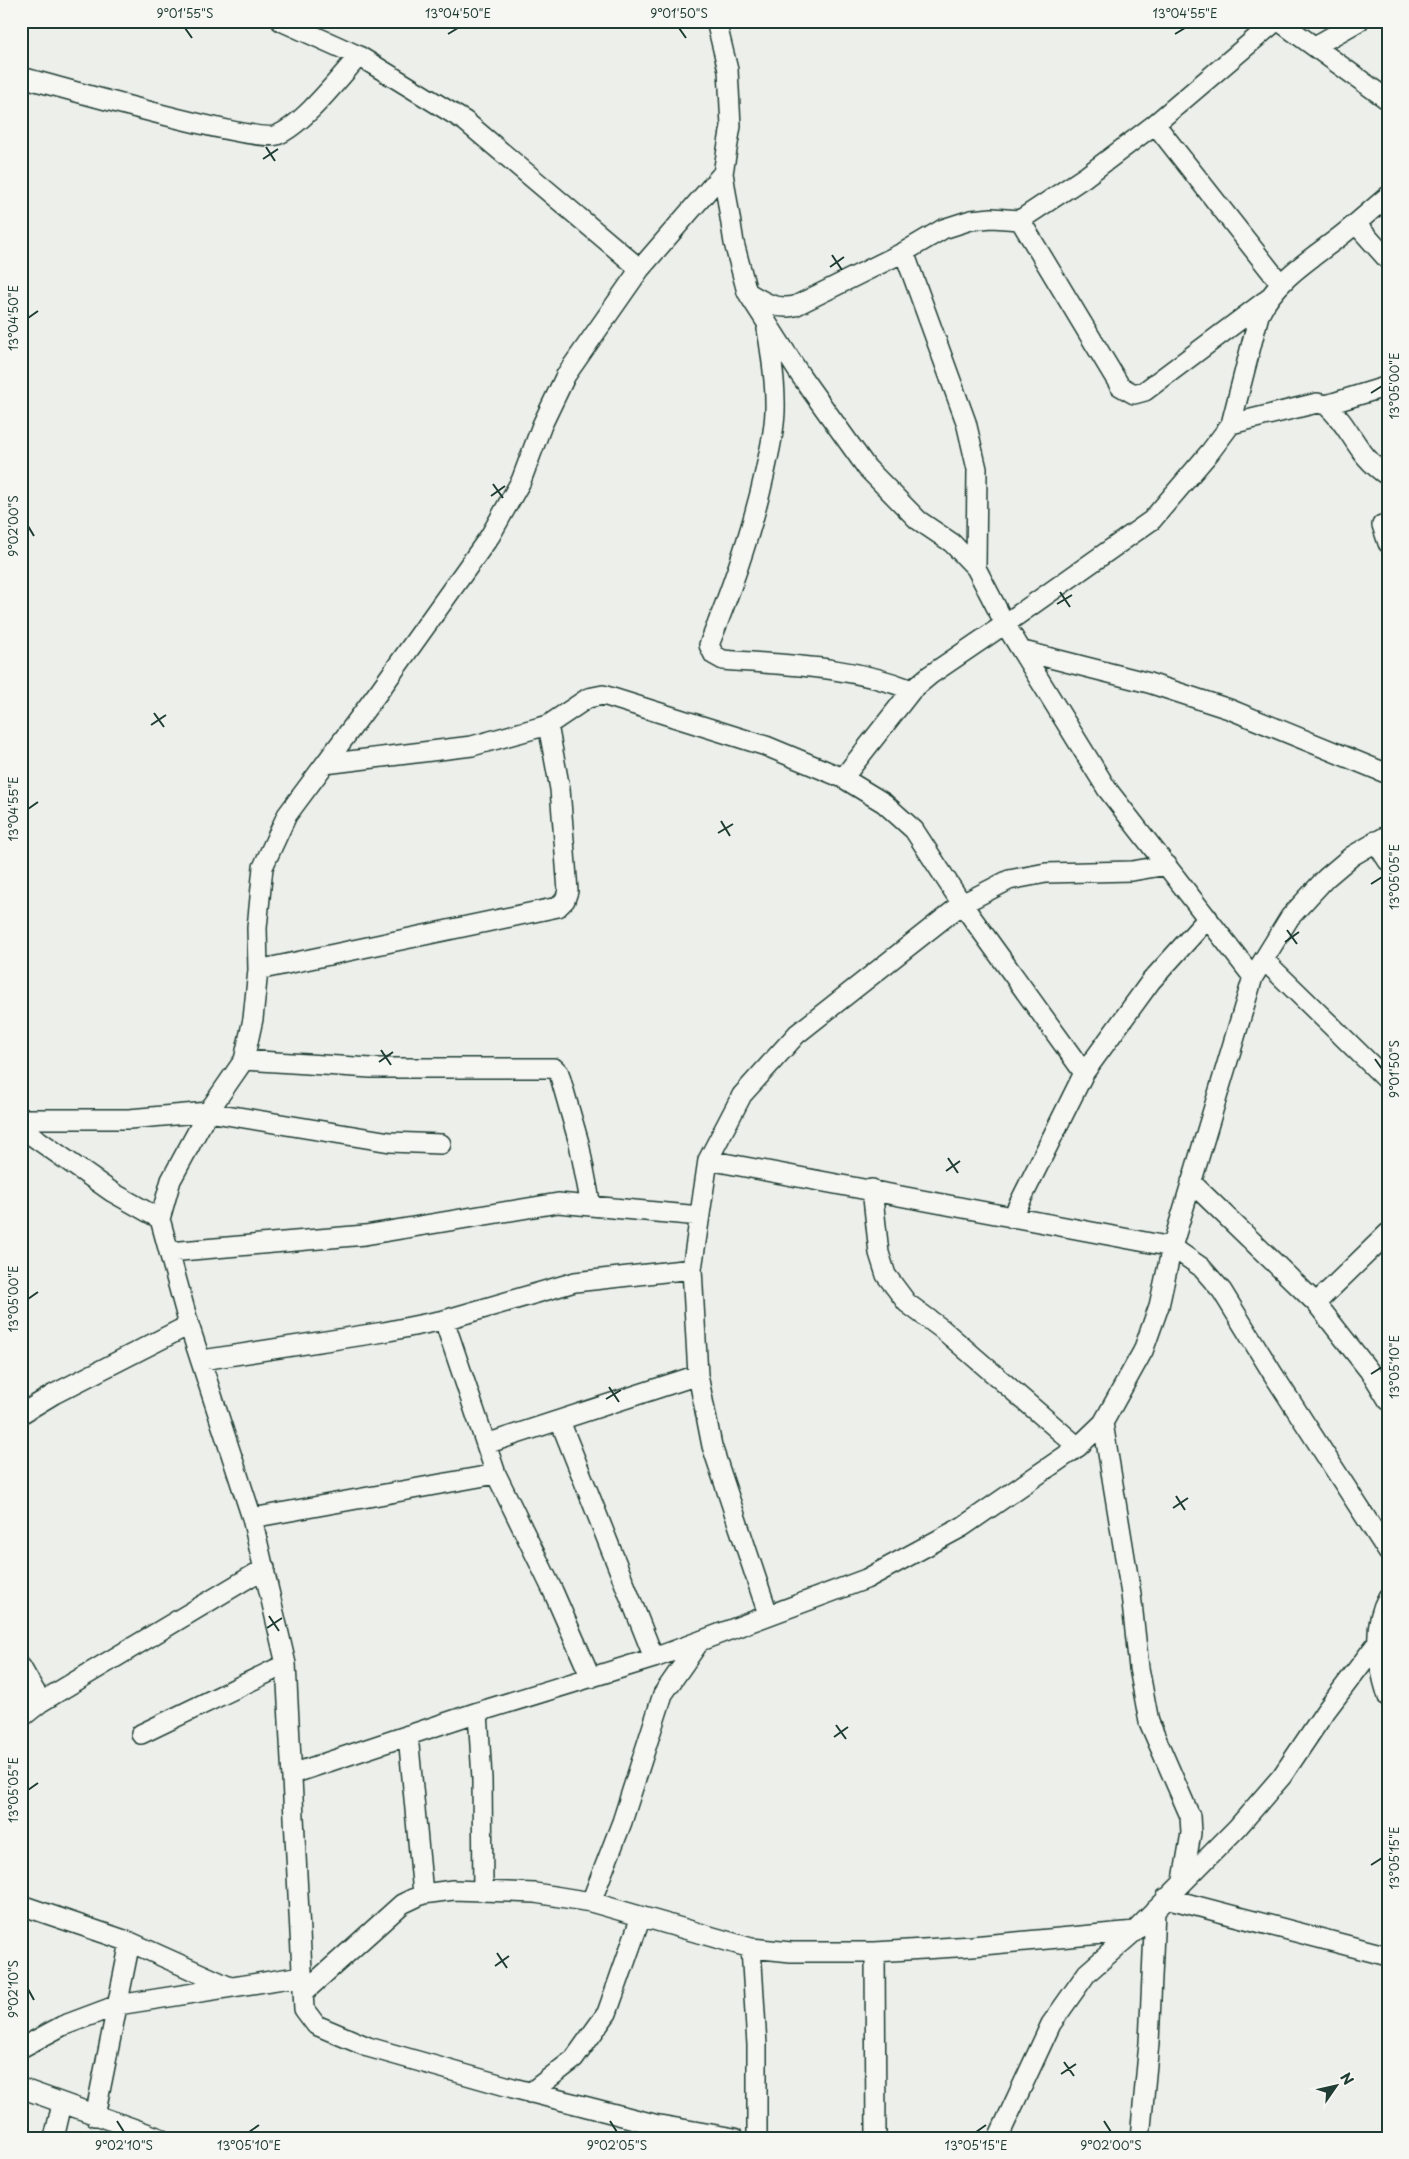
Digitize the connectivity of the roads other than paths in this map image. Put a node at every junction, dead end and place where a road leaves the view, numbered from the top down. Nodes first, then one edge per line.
1 (281, 21) edge
2 (716, 21) edge
3 (1276, 21) edge
4 (1279, 21) edge
5 (1359, 21) edge
6 (1315, 46) junction
7 (359, 56) junction
8 (21, 77) edge
9 (1388, 100) edge
10 (1155, 124) junction
11 (723, 173) junction
12 (1388, 196) edge
13 (1020, 220) junction
14 (1356, 224) junction
15 (904, 252) junction
16 (1388, 260) edge
17 (640, 269) junction
18 (1280, 283) junction
19 (747, 292) junction
20 (1266, 301) junction
21 (765, 320) junction
22 (1388, 386) edge
23 (1326, 405) junction
24 (1231, 424) junction
25 (1388, 476) edge
26 (1382, 525) dead end
27 (1388, 543) edge
28 (976, 568) junction
29 (1005, 624) junction
30 (1022, 650) junction
31 (912, 690) junction
32 (548, 725) junction
33 (325, 764) junction
34 (1388, 774) edge
35 (843, 778) junction
36 (1382, 838) edge
37 (1388, 861) edge
38 (1167, 865) junction
39 (962, 904) junction
40 (1208, 918) junction
41 (1264, 960) junction
42 (258, 970) junction
43 (1253, 977) junction
44 (244, 1060) junction
45 (1084, 1073) junction
46 (1388, 1081) edge
47 (208, 1112) junction
48 (21, 1119) edge
49 (21, 1128) edge
50 (442, 1144) dead end
51 (708, 1160) junction
52 (1191, 1182) junction
53 (872, 1189) junction
54 (590, 1206) junction
55 (700, 1216) junction
56 (1012, 1218) junction
57 (160, 1219) junction
58 (1388, 1233) edge
59 (1172, 1247) junction
60 (169, 1252) junction
61 (692, 1269) junction
62 (1316, 1303) junction
63 (444, 1320) junction
64 (189, 1325) junction
65 (202, 1360) junction
66 (698, 1375) junction
67 (1388, 1400) edge
68 (21, 1414) edge
69 (560, 1421) junction
70 (1104, 1423) junction
71 (486, 1444) junction
72 (1078, 1447) junction
73 (496, 1474) junction
74 (252, 1518) junction
75 (1388, 1552) edge
76 (265, 1568) junction
77 (1388, 1598) edge
78 (768, 1614) junction
79 (700, 1641) junction
80 (1378, 1642) junction
81 (654, 1658) junction
82 (286, 1664) junction
83 (21, 1667) edge
84 (592, 1678) junction
85 (1388, 1696) edge
86 (41, 1702) junction
87 (478, 1712) junction
88 (21, 1718) edge
89 (141, 1734) dead end
90 (408, 1735) junction
91 (292, 1774) junction
92 (1183, 1880) junction
93 (483, 1891) junction
94 (423, 1894) junction
95 (591, 1902) junction
96 (1161, 1904) junction
97 (21, 1905) edge
98 (641, 1916) junction
99 (1135, 1931) junction
100 (130, 1942) junction
101 (750, 1948) junction
102 (875, 1952) junction
103 (1388, 1956) edge
104 (302, 1985) junction
105 (230, 1987) junction
106 (118, 2004) junction
107 (21, 2048) edge
108 (21, 2088) edge
109 (530, 2093) junction
110 (62, 2104) junction
111 (95, 2116) junction
112 (54, 2138) edge
113 (160, 2138) edge
114 (734, 2138) edge
115 (757, 2138) edge
116 (876, 2138) edge
117 (998, 2138) edge
118 (1140, 2138) edge

1 - 7 street
2 - 11 street
3 - 10 street
4 - 6 street
5 - 6 street
6 - 9 street
7 - 8 street
7 - 17 street
10 - 13 street
10 - 18 street
11 - 17 street
11 - 19 street
12 - 14 street
13 - 15 street
13 - 20 street
14 - 16 street
14 - 18 street
15 - 19 street
15 - 28 street
17 - 33 street
18 - 20 street
19 - 21 street
20 - 24 street
21 - 28 street
21 - 31 street
22 - 23 street
23 - 24 street
23 - 25 street
24 - 29 street
26 - 27 street
28 - 29 street
29 - 30 street
29 - 31 street
30 - 34 street
30 - 38 street
31 - 35 street
32 - 33 street
32 - 35 street
32 - 42 street
33 - 42 street
35 - 39 street
36 - 37 street
36 - 41 street
38 - 39 street
38 - 40 street
39 - 45 street
39 - 51 street
40 - 43 street
40 - 45 street
41 - 43 street
41 - 46 street
42 - 44 street
43 - 52 street
44 - 47 street
44 - 54 street
45 - 56 street
47 - 48 street
47 - 50 street
47 - 57 street
49 - 57 street
51 - 53 street
51 - 55 street
52 - 59 street
52 - 62 street
53 - 56 street
53 - 72 street
54 - 55 street
54 - 60 street
55 - 61 street
56 - 59 street
57 - 60 street
58 - 62 street
59 - 70 street
59 - 75 street
60 - 64 street
61 - 63 street
61 - 66 street
62 - 67 street
63 - 65 street
63 - 71 street
64 - 65 street
64 - 68 street
65 - 74 street
66 - 69 street
66 - 78 street
69 - 71 street
69 - 81 street
70 - 72 street
70 - 92 street
71 - 73 street
72 - 78 street
73 - 74 street
73 - 84 street
74 - 76 street
76 - 82 street
76 - 86 street
77 - 80 street
78 - 79 street
79 - 81 street
79 - 95 street
80 - 85 street
80 - 92 street
81 - 84 street
82 - 89 street
82 - 91 street
83 - 86 street
84 - 87 street
86 - 88 street
87 - 90 street
87 - 93 street
90 - 91 street
90 - 94 street
91 - 104 street
92 - 96 street
93 - 94 street
93 - 95 street
94 - 104 street
95 - 98 street
96 - 99 street
96 - 103 street
96 - 118 street
97 - 100 street
98 - 101 street
98 - 109 street
99 - 102 street
99 - 117 street
100 - 105 street
100 - 106 street
101 - 102 street
101 - 115 street
102 - 116 street
104 - 105 street
104 - 109 street
105 - 106 street
106 - 107 street
106 - 111 street
108 - 110 street
109 - 114 street
110 - 111 street
110 - 112 street
111 - 113 street

